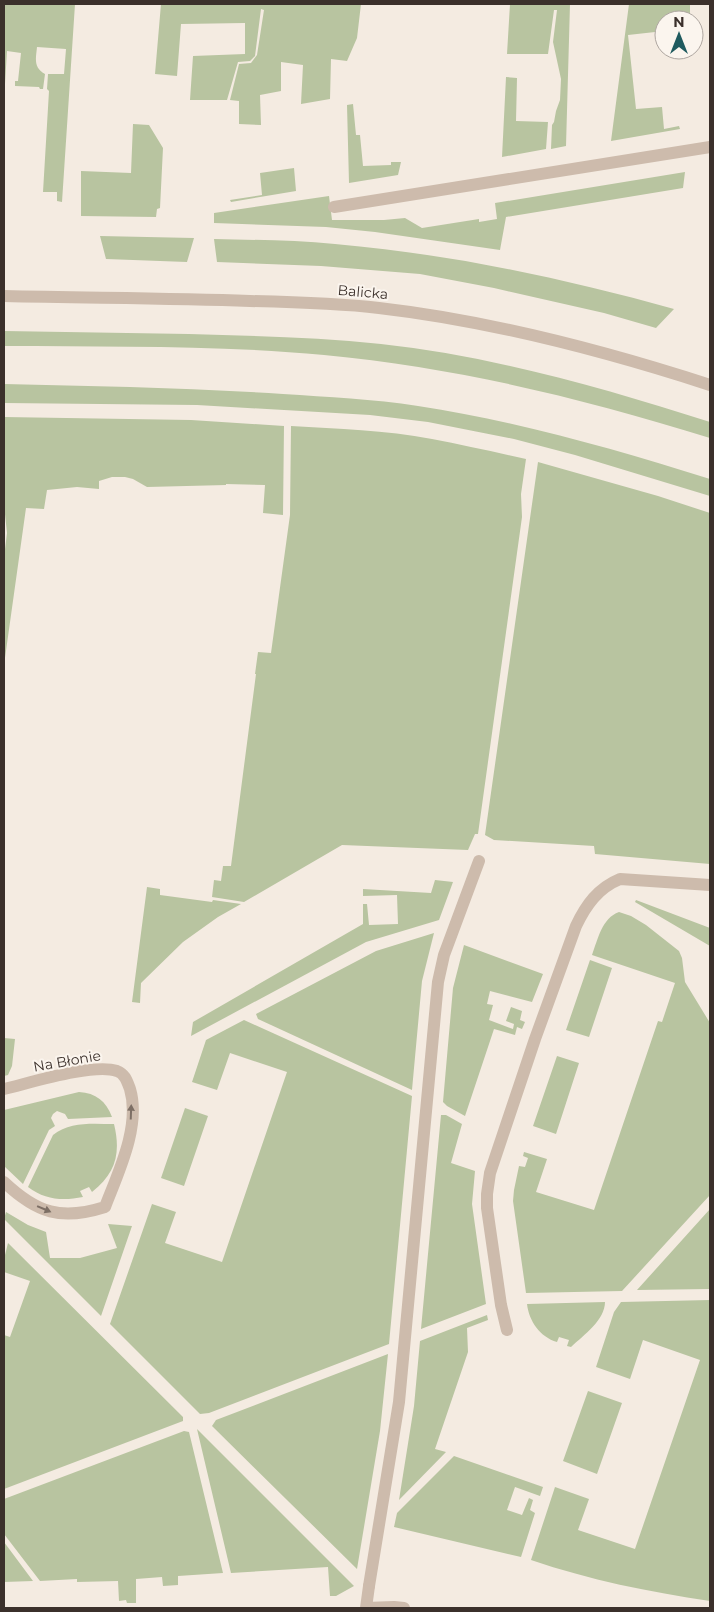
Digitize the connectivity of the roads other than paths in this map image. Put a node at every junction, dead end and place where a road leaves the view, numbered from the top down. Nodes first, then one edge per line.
1 (710, 147) edge
2 (334, 207) dead end
3 (4, 296) edge
4 (710, 385) edge
5 (479, 861) dead end
6 (710, 885) edge
7 (4, 1089) edge
8 (4, 1182) edge
9 (507, 1330) dead end
10 (356, 1608) edge
11 (366, 1608) edge
12 (404, 1608) edge

1 - 2 street
3 - 4 street, Balicka
5 - 11 street
6 - 9 street
8 -> 7 street, Na Błonie
10 - 11 street
11 - 12 street

